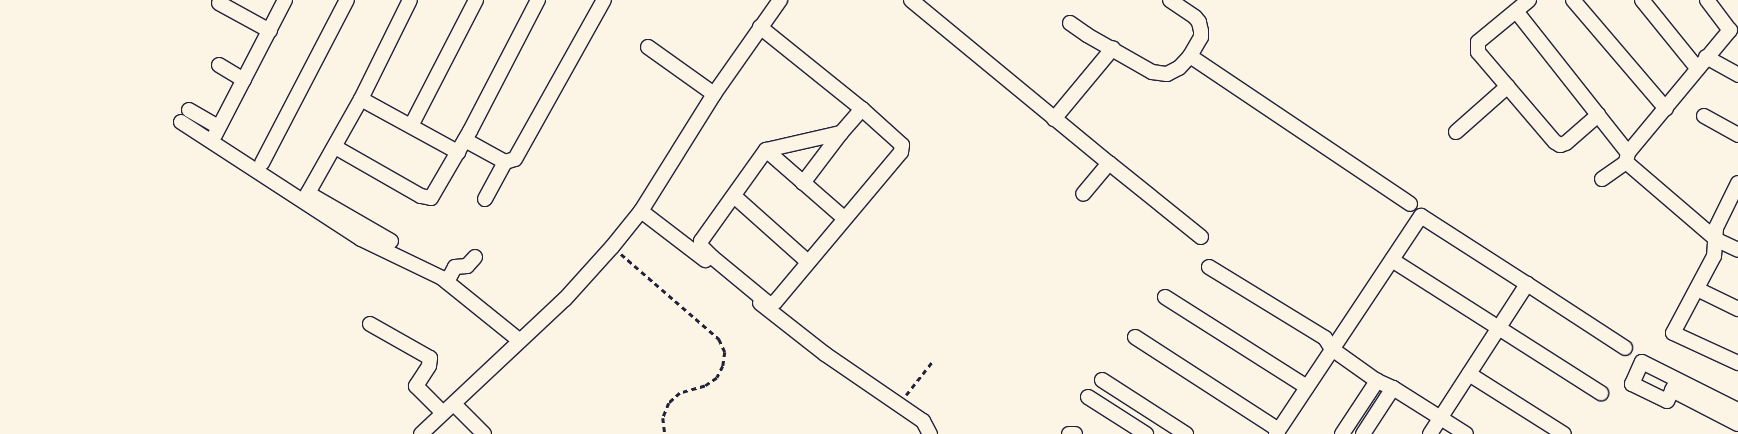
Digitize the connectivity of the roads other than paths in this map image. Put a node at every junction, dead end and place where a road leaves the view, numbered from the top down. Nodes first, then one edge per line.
1 (285, 0) edge
2 (347, 0) edge
3 (410, 0) edge
4 (476, 0) edge
5 (538, 0) edge
6 (604, 0) edge
7 (780, 0) edge
8 (911, 0) edge
9 (1170, 0) edge
10 (1574, 0) edge
11 (1642, 0) edge
12 (1707, 0) edge
13 (219, 3) dead end
14 (1520, 5) edge
15 (1070, 23) dead end
16 (1734, 26) edge
17 (760, 27) junction
18 (270, 31) junction
19 (648, 47) dead end
20 (1112, 48) junction
21 (1190, 56) junction
22 (1701, 63) junction
23 (219, 65) dead end
24 (1738, 75) edge
25 (244, 80) junction
26 (1508, 86) junction
27 (714, 94) junction
28 (361, 99) junction
29 (862, 109) junction
30 (1666, 109) junction
31 (189, 110) dead end
32 (1598, 115) junction
33 (1704, 116) dead end
34 (1054, 118) junction
35 (181, 122) dead end
36 (411, 126) junction
37 (1456, 132) dead end
38 (841, 133) junction
39 (1738, 135) edge
40 (462, 146) junction
41 (335, 147) junction
42 (766, 150) junction
43 (1627, 158) junction
44 (505, 162) junction
45 (262, 163) dead end
46 (1109, 163) junction
47 (1602, 179) dead end
48 (803, 183) junction
49 (1736, 190) edge
50 (1083, 194) dead end
51 (734, 196) junction
52 (485, 199) dead end
53 (1410, 204) dead end
54 (641, 211) junction
55 (844, 218) junction
56 (1201, 237) dead end
57 (1717, 240) junction
58 (391, 241) dead end
59 (1738, 250) edge
60 (475, 257) dead end
61 (1392, 260) junction
62 (806, 261) junction
63 (1210, 267) dead end
64 (447, 282) junction
65 (1527, 284) junction
66 (1697, 290) junction
67 (1164, 297) dead end
68 (768, 306) junction
69 (1738, 309) edge
70 (370, 324) dead end
71 (1500, 328) junction
72 (1135, 337) dead end
73 (520, 341) junction
74 (1625, 348) dead end
75 (1332, 349) junction
76 (1738, 363) edge
77 (1469, 374) junction
78 (1102, 380) dead end
79 (1377, 381) junction
80 (1307, 387) junction
81 (1393, 388) junction
82 (1601, 393) dead end
83 (1088, 396) dead end
84 (455, 405) junction
85 (1738, 410) edge
86 (443, 414) junction
87 (1441, 417) junction
88 (1738, 424) edge
89 (1278, 432) edge
90 (421, 434) edge
91 (484, 434) edge
92 (930, 434) edge
93 (1069, 434) edge
94 (1075, 434) edge
95 (1146, 434) edge
96 (1186, 434) edge
97 (1342, 434) edge
98 (1363, 434) edge
99 (1430, 434) edge
100 (1466, 434) edge
101 (1564, 434) edge

1 - 18 street
2 - 45 street
3 - 28 street
4 - 36 street
5 - 40 street
6 - 44 street
7 - 17 street
8 - 34 street
9 - 21 street
10 - 30 street
11 - 22 street
12 - 16 street
13 - 18 street
14 - 26 street
14 - 32 street
15 - 20 street
16 - 22 street
17 - 27 street
17 - 29 street
18 - 25 street
19 - 27 street
20 - 21 street
20 - 34 street
21 - 53 street
22 - 24 street
22 - 30 street
23 - 25 street
25 - 31 street
26 - 32 street
26 - 37 street
27 - 54 street
28 - 36 street
28 - 41 street
29 - 38 street
29 - 55 street
30 - 43 street
32 - 43 street
33 - 39 street
34 - 46 street
35 - 64 street
36 - 40 street
38 - 42 street
38 - 48 street
40 - 41 street
40 - 44 street
41 - 58 street
42 - 48 street
42 - 51 street
43 - 47 street
43 - 57 street
44 - 52 street
46 - 50 street
46 - 56 street
48 - 55 street
49 - 57 street
51 - 62 street
51 - 68 street
54 - 68 street
54 - 73 street
55 - 62 street
57 - 59 street
57 - 66 street
60 - 64 street
61 - 65 street
61 - 71 street
61 - 75 street
62 - 68 street
63 - 75 street
64 - 73 street
65 - 71 street
65 - 74 street
66 - 69 street
66 - 76 street
67 - 80 street
68 - 92 street
70 - 86 street
71 - 77 street
71 - 82 street
72 - 89 street
73 - 84 street
75 - 79 street
75 - 80 street
77 - 87 street
77 - 101 street
78 - 96 street
79 - 81 street
79 - 97 street
80 - 89 street
81 - 87 street
81 - 98 street
83 - 95 street
84 - 86 street
84 - 91 street
85 - 88 street
86 - 90 street
87 - 99 street
87 - 100 street
93 - 94 street

